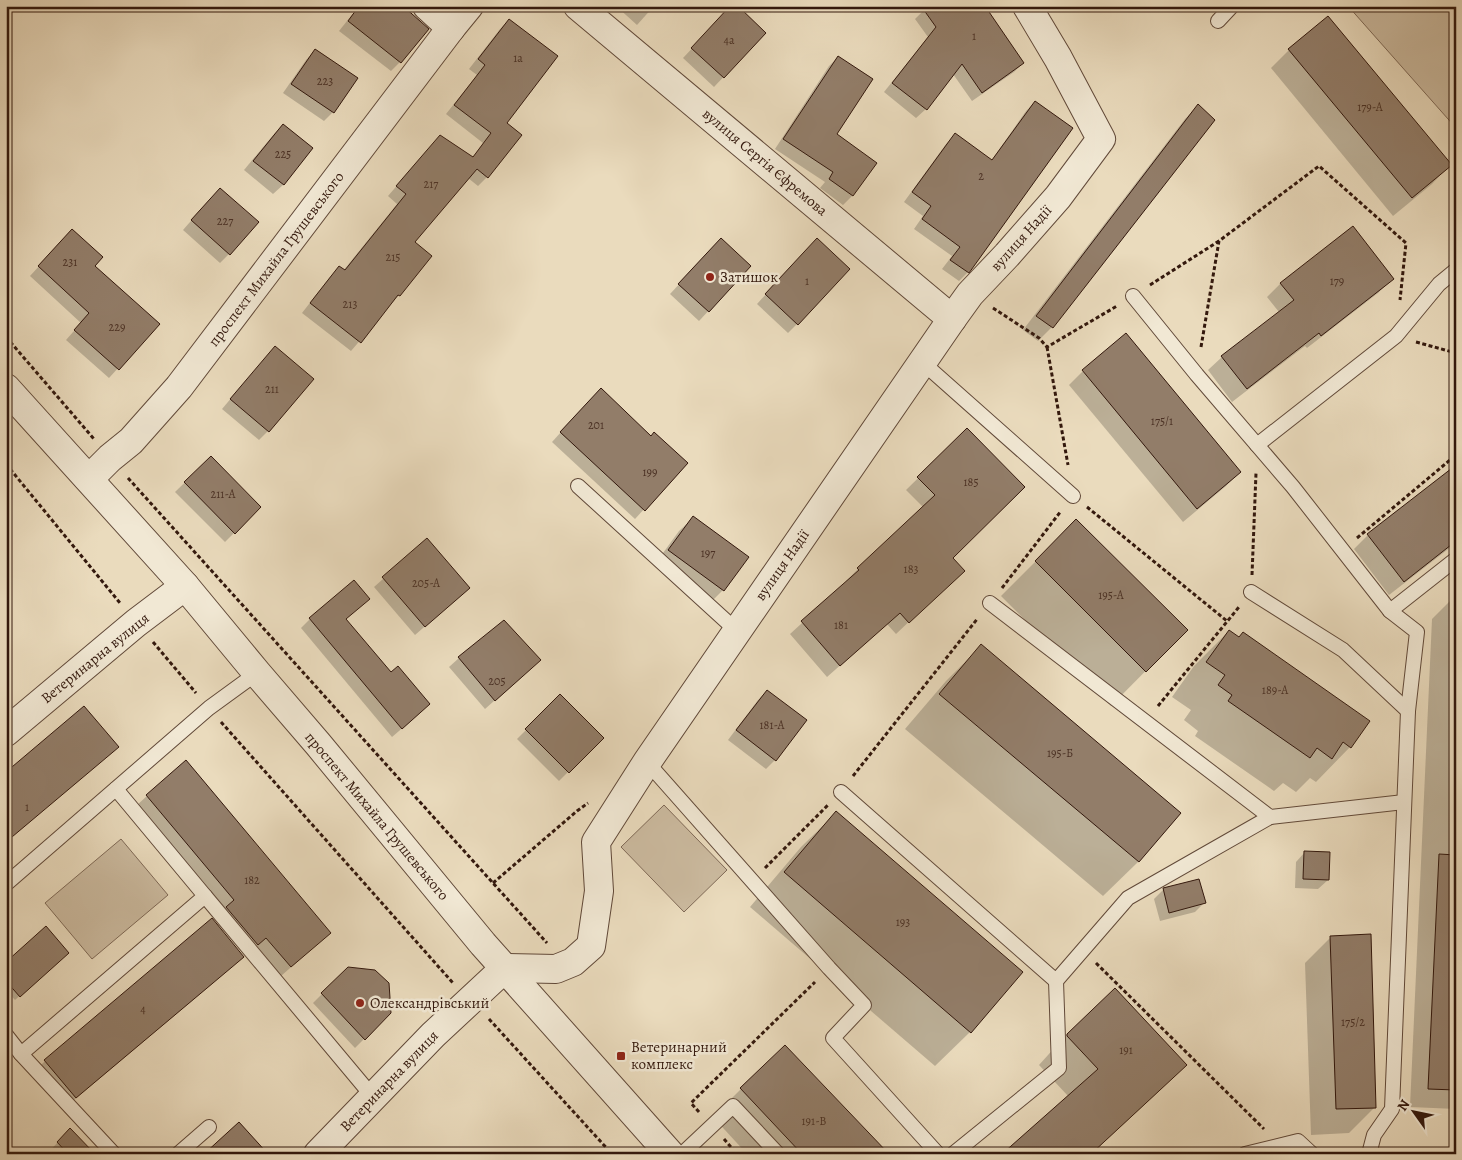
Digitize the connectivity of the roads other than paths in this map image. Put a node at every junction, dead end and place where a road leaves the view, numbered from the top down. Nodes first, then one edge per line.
1 (427, 6) edge
2 (469, 6) edge
3 (578, 6) edge
4 (1026, 6) edge
5 (1232, 6) edge
6 (1218, 21) dead end
7 (451, 28) junction
8 (1456, 270) edge
9 (1133, 296) road end
10 (952, 319) junction
11 (922, 362) junction
12 (6, 388) edge
13 (1257, 445) junction
14 (87, 477) junction
15 (578, 486) dead end
16 (1073, 496) road end
17 (1456, 559) edge
18 (185, 586) junction
19 (1251, 592) road end
20 (990, 603) road end
21 (1390, 611) junction
22 (737, 631) junction
23 (257, 673) junction
24 (1408, 710) junction
25 (6, 732) edge
26 (646, 762) junction
27 (116, 789) junction
28 (841, 792) road end
29 (1404, 802) junction
30 (1270, 817) junction
31 (6, 884) edge
32 (205, 896) junction
33 (505, 968) junction
34 (1056, 981) junction
35 (6, 1035) edge
36 (21, 1054) junction
37 (373, 1097) junction
38 (209, 1126) dead end
39 (320, 1153) edge
40 (114, 1154) edge
41 (178, 1154) edge
42 (670, 1154) edge
43 (682, 1154) edge
44 (778, 1154) edge
45 (938, 1154) edge
46 (953, 1154) edge
47 (1245, 1154) edge
48 (1312, 1154) edge
49 (1369, 1154) edge

1 - 7 street
2 - 7 street
3 - 10 street, вулиця Сергія Єфремова
4 - 10 street, вулиця Надії
5 - 6 lane
7 - 14 street, проспект Михайла Грушевського
8 - 13 lane
9 - 13 lane
10 - 11 street, вулиця Надії
11 - 16 lane
11 - 22 street, вулиця Надії
12 - 14 street, проспект Михайла Грушевського
13 - 21 lane
14 - 18 street, проспект Михайла Грушевського
15 - 22 lane
17 - 21 lane
18 - 23 street, проспект Михайла Грушевського
18 - 25 street, Ветеринарна вулиця
19 - 24 lane
20 - 30 lane
21 - 24 lane
22 - 26 street, вулиця Надії
23 - 27 lane
23 - 33 street, проспект Михайла Грушевського
24 - 29 lane
26 - 33 street, вулиця Надії
26 - 45 lane
27 - 31 lane
27 - 32 lane
28 - 34 lane
29 - 30 lane
29 - 49 lane
30 - 34 lane
32 - 36 lane
32 - 37 lane
33 - 37 street, Ветеринарна вулиця
33 - 42 street, проспект Михайла Грушевського
34 - 46 lane
35 - 36 lane
36 - 40 lane
37 - 39 street, Ветеринарна вулиця
38 - 41 lane
43 - 44 lane
47 - 48 lane

